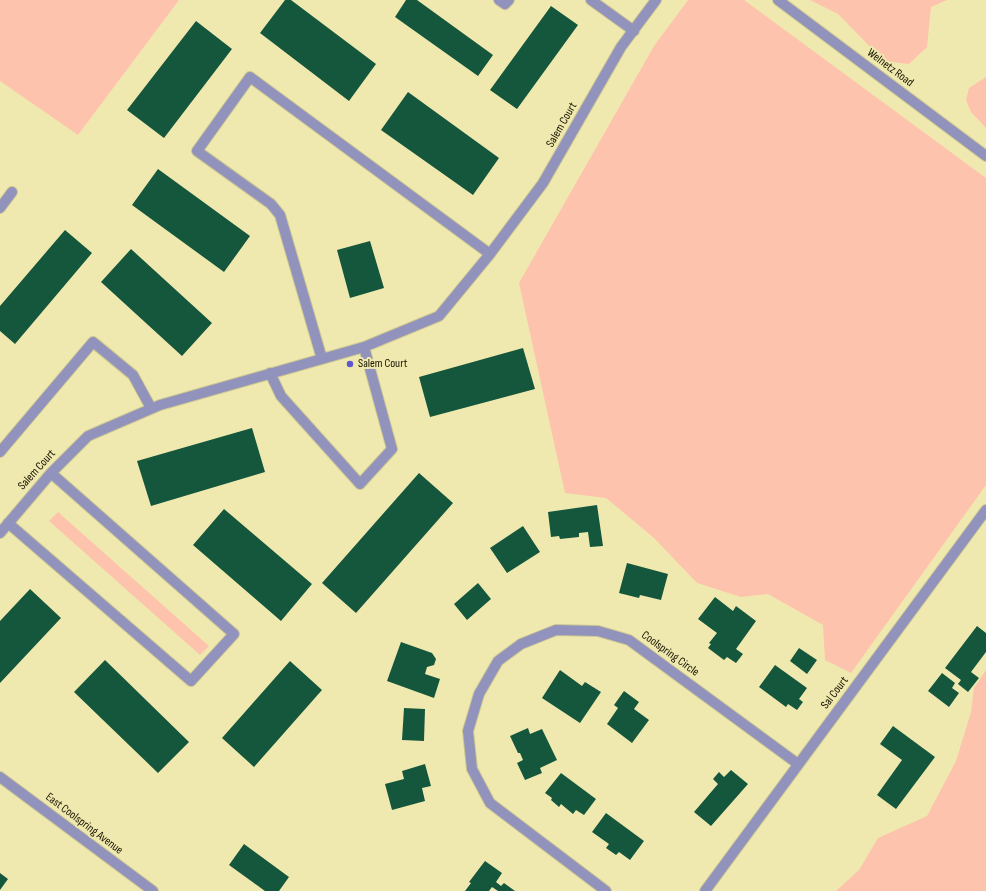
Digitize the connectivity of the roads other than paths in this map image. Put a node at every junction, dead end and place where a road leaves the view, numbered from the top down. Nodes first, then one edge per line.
1 (499, 0) edge
2 (508, 0) edge
3 (591, 0) edge
4 (656, 0) edge
5 (778, 0) edge
6 (634, 31) junction
7 (986, 156) edge
8 (12, 192) dead end
9 (0, 208) edge
10 (490, 254) junction
11 (364, 347) junction
12 (322, 359) junction
13 (270, 373) junction
14 (151, 408) junction
15 (0, 452) edge
16 (51, 473) junction
17 (986, 510) edge
18 (8, 523) junction
19 (0, 533) edge
20 (798, 764) junction
21 (0, 777) edge
22 (153, 891) edge
23 (606, 891) edge
24 (705, 891) edge

1 - 2 street
3 - 6 street
4 - 6 street, Salem Court
5 - 7 street, Welnetz Road
6 - 10 street, Salem Court
8 - 9 street
10 - 11 street, Salem Court
10 - 12 street
11 - 12 street, Salem Court
11 - 13 street
12 - 13 street, Salem Court
13 - 14 street, Salem Court
14 - 15 street
14 - 16 street, Salem Court
16 - 18 street, Salem Court
16 - 18 street
17 - 20 street, Sal Court
18 - 19 street, Salem Court
20 - 23 street, Coolspring Circle
20 - 24 street, Sal Court
21 - 22 street, East Coolspring Avenue

